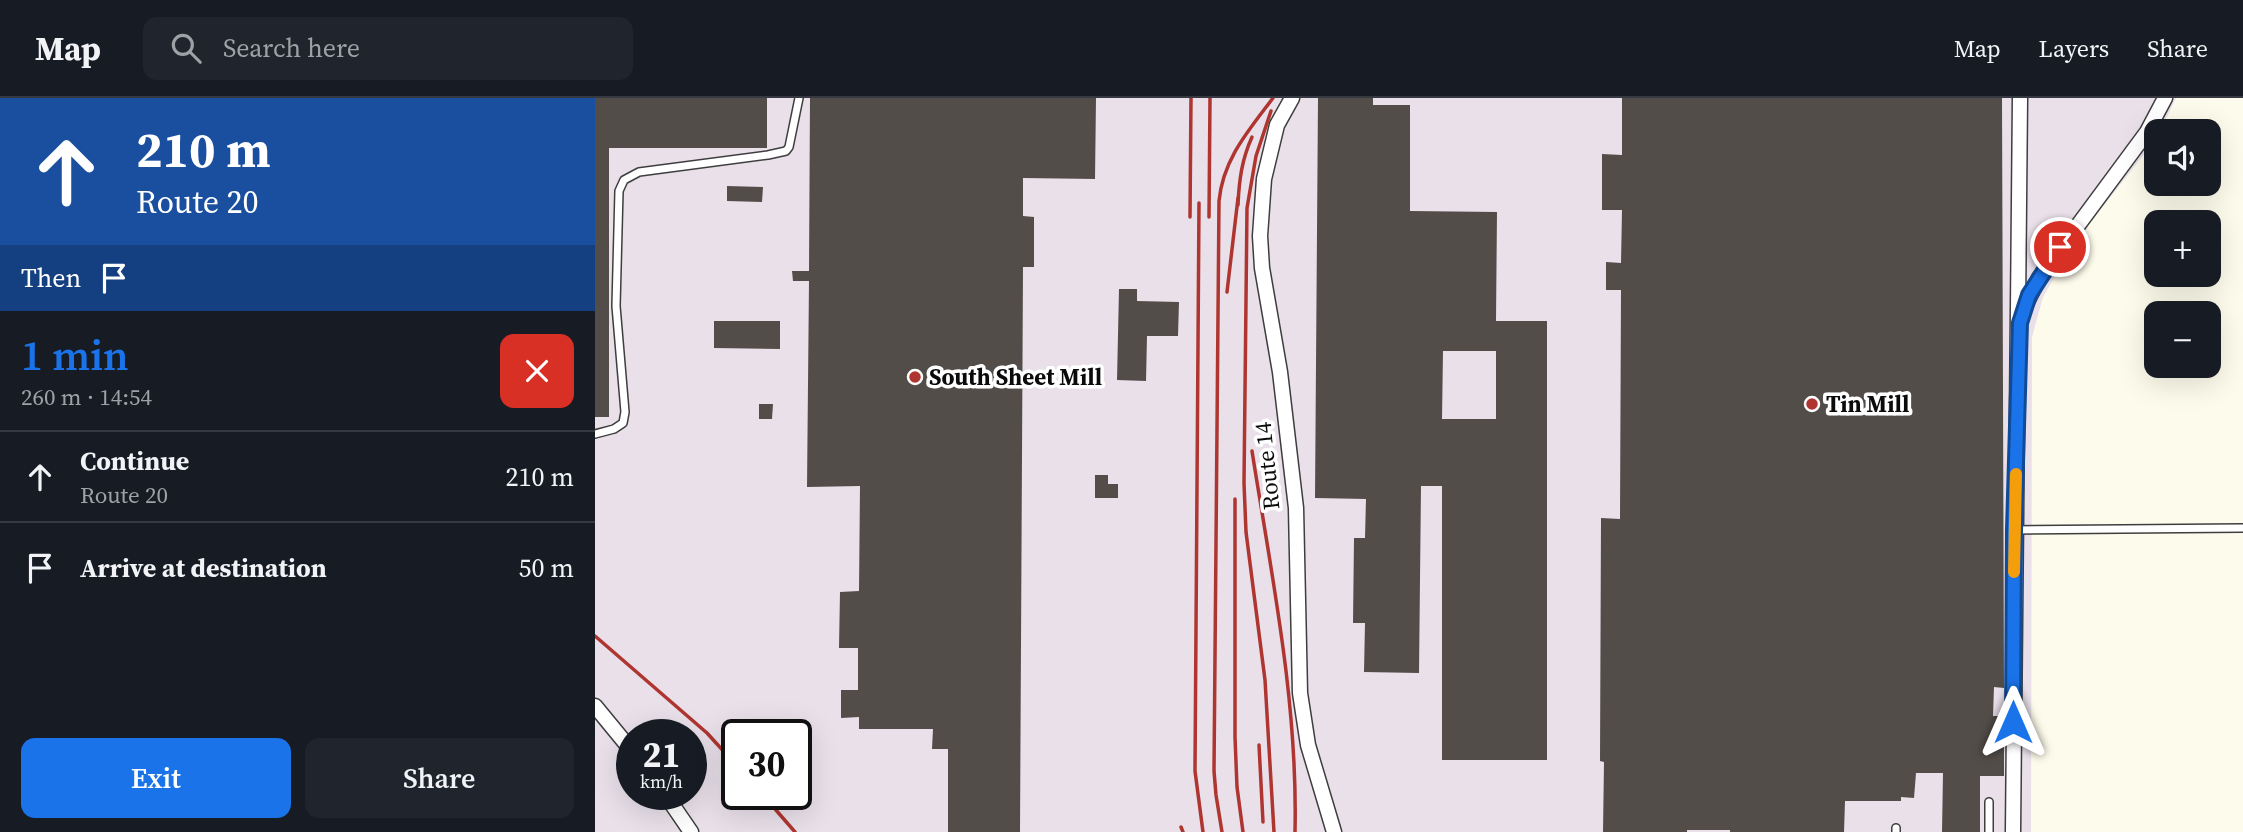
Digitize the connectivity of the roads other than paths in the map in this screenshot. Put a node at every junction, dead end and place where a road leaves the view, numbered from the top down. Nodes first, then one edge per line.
1 (799, 98) edge
2 (1292, 98) edge
3 (2020, 98) edge
4 (2165, 98) edge
5 (2019, 335) junction
6 (595, 435) edge
7 (2243, 528) edge
8 (2014, 530) junction
9 (595, 706) edge
10 (616, 732) edge
11 (1989, 802) dead end
12 (676, 810) edge
13 (691, 832) edge
14 (1333, 832) edge
15 (1989, 832) edge
16 (2013, 832) edge

1 - 6 lane
2 - 14 street, Route 14
3 - 5 street
4 - 5 street
5 - 8 street
7 - 8 lane
8 - 16 street
9 - 10 street
11 - 15 lane
12 - 13 street

